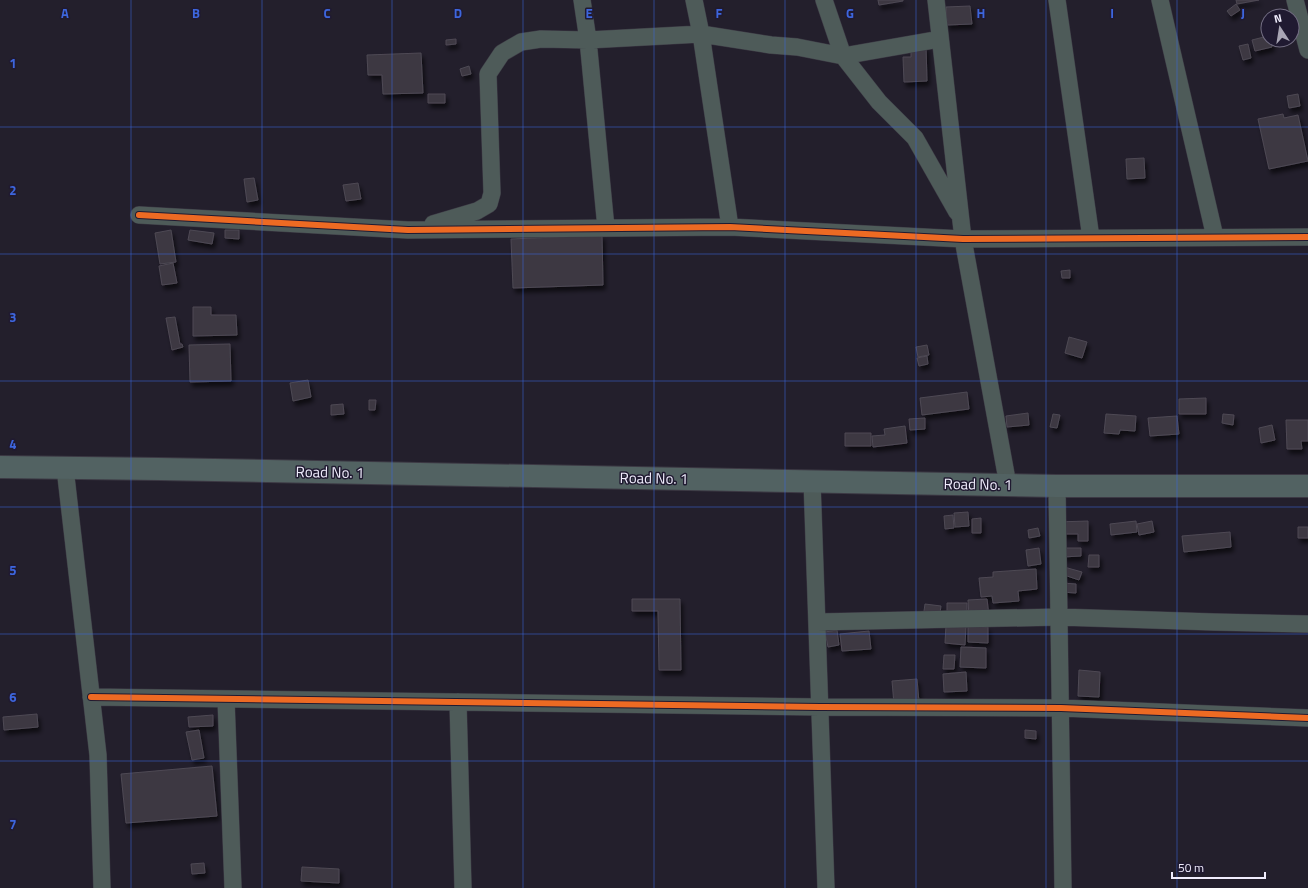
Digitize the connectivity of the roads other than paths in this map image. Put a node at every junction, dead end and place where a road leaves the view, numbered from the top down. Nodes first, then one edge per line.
1 (582, 0) edge
2 (694, 0) edge
3 (824, 0) edge
4 (936, 0) edge
5 (1057, 0) edge
6 (1160, 0) edge
7 (1295, 0) edge
8 (701, 34) junction
9 (940, 39) junction
10 (588, 40) junction
11 (1308, 50) edge
12 (843, 56) junction
13 (140, 215) dead end
14 (961, 219) junction
15 (730, 227) junction
16 (606, 228) junction
17 (408, 230) junction
18 (1215, 237) junction
19 (1308, 237) edge
20 (1091, 238) junction
21 (963, 239) junction
22 (0, 467) edge
23 (66, 468) junction
24 (812, 481) junction
25 (1008, 485) junction
26 (1057, 486) junction
27 (1308, 486) edge
28 (1059, 617) junction
29 (817, 622) junction
30 (1308, 624) edge
31 (91, 697) junction
32 (226, 699) junction
33 (458, 702) junction
34 (820, 707) junction
35 (1060, 708) junction
36 (1308, 718) edge
37 (102, 888) edge
38 (233, 888) edge
39 (463, 888) edge
40 (826, 888) edge
41 (1063, 888) edge

1 - 10 street
2 - 8 street
3 - 12 street
4 - 9 street
5 - 20 street
6 - 18 street
7 - 11 street
8 - 10 street
8 - 12 street
8 - 15 street
9 - 12 street
9 - 14 street
10 - 16 street
10 - 17 street
12 - 14 street
13 - 17 street
14 - 21 street
15 - 16 street
15 - 21 street
16 - 17 street
18 - 19 street
18 - 20 street
20 - 21 street
21 - 25 street
22 - 23 highway, Road No. 1
23 - 24 highway, Road No. 1
23 - 31 street
24 - 25 highway, Road No. 1
24 - 29 street
25 - 26 highway, Road No. 1
26 - 27 highway, Road No. 1
26 - 28 street
28 - 29 street
28 - 30 street
28 - 35 street
29 - 34 street
31 - 32 street
31 - 37 street
32 - 33 street
32 - 38 street
33 - 34 street
33 - 39 street
34 - 35 street
34 - 40 street
35 - 36 street
35 - 41 street

